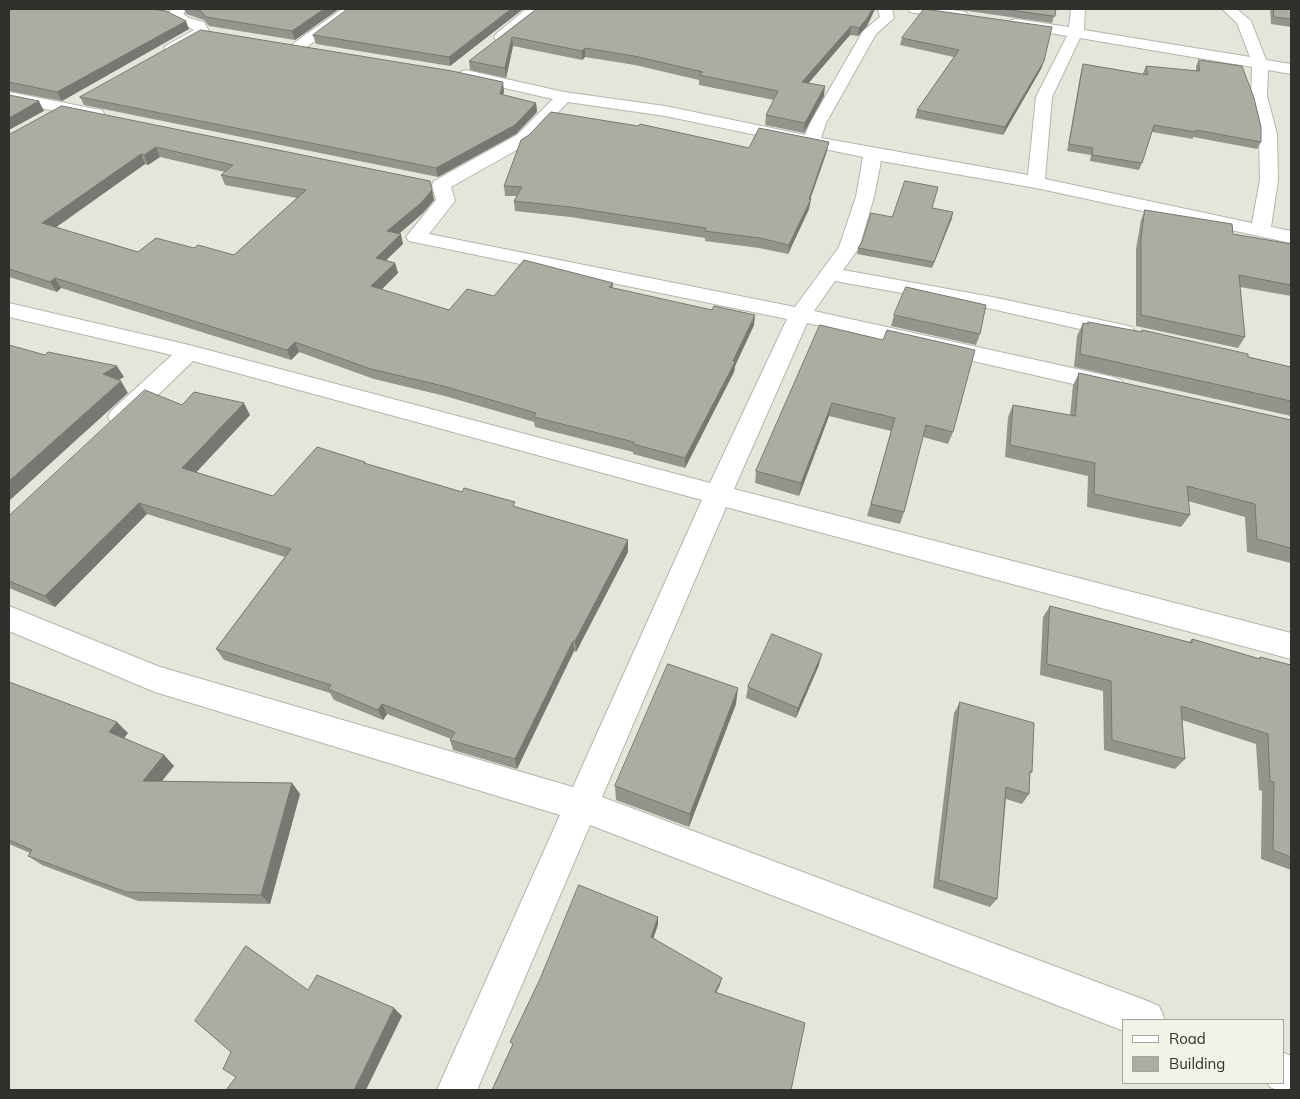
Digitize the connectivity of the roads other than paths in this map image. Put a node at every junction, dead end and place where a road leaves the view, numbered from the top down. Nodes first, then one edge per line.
1 (351, 9) edge
2 (533, 9) edge
3 (885, 9) edge
4 (916, 9) edge
5 (1078, 9) edge
6 (1229, 9) edge
7 (173, 12) edge
8 (972, 17) edge
9 (1000, 21) edge
10 (202, 31) junction
11 (1076, 32) junction
12 (222, 34) edge
13 (279, 43) edge
14 (299, 46) junction
15 (486, 49) edge
16 (318, 50) edge
17 (160, 55) edge
18 (470, 61) edge
19 (1260, 64) junction
20 (1291, 69) edge
21 (9, 97) edge
22 (564, 97) junction
23 (83, 99) edge
24 (66, 108) junction
25 (114, 118) edge
26 (41, 122) edge
27 (812, 142) junction
28 (873, 154) junction
29 (1036, 182) junction
30 (1260, 231) junction
31 (1291, 237) edge
32 (830, 274) junction
33 (9, 310) edge
34 (800, 315) junction
35 (1146, 337) edge
36 (190, 352) junction
37 (1128, 388) edge
38 (103, 433) edge
39 (718, 495) junction
40 (9, 618) edge
41 (1291, 646) edge
42 (583, 806) junction
43 (1142, 1019) edge
44 (457, 1090) edge

1 - 14 street
2 - 15 street
3 - 27 street
4 - 8 street
5 - 11 street
6 - 19 street
7 - 10 street
9 - 11 street
10 - 12 street
10 - 17 street
11 - 19 street
11 - 29 street
13 - 14 street
14 - 16 street
18 - 22 street
19 - 20 street
19 - 30 street
21 - 24 street
22 - 27 street
22 - 34 street
23 - 24 street
24 - 25 street
24 - 26 street
27 - 28 street
28 - 29 street
28 - 32 street
29 - 30 street
30 - 31 street
32 - 34 street
32 - 35 street
33 - 36 street
34 - 37 street
34 - 39 street
36 - 38 street
36 - 39 street
39 - 41 street
39 - 42 street
40 - 42 street
42 - 43 street
42 - 44 street

